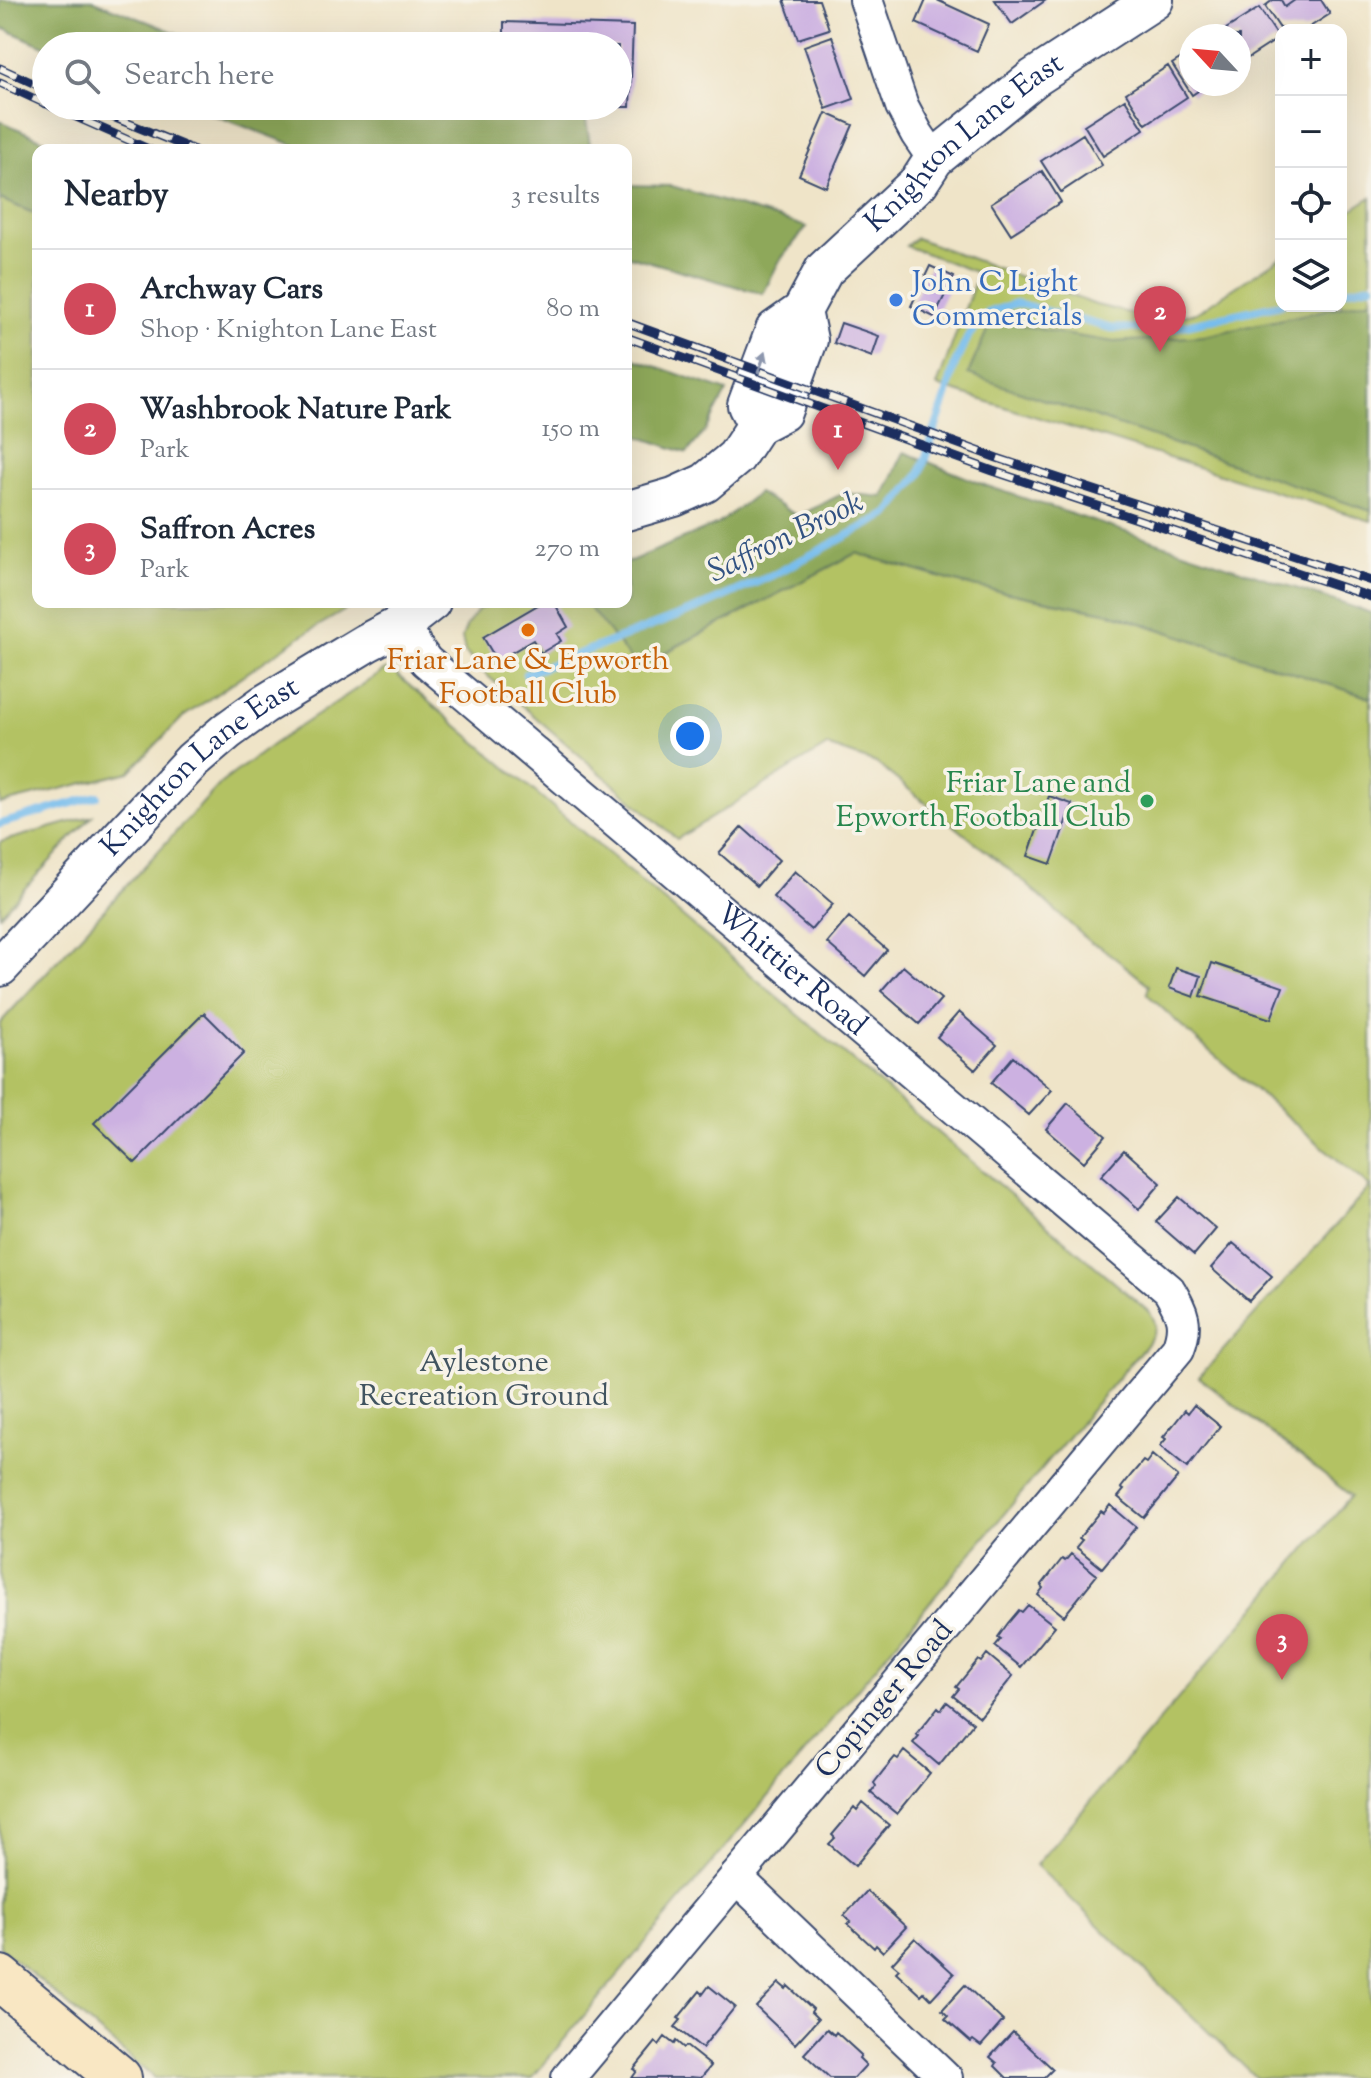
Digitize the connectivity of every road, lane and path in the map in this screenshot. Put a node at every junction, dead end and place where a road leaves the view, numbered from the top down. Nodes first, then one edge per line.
1 (866, 0) edge
2 (1154, 0) edge
3 (934, 159) junction
4 (632, 509) edge
5 (418, 613) edge
6 (0, 967) edge
7 (1182, 1314) joint
8 (736, 1877) junction
9 (0, 1978) edge
10 (119, 2078) edge
11 (568, 2078) edge
12 (946, 2078) edge

1 - 3 street
2 - 3 street, Knighton Lane East
3 - 4 street, Knighton Lane East
5 - 6 street, Knighton Lane East
5 - 7 street, Whittier Road
7 - 8 street, Copinger Road
8 - 11 street, Copinger Road
8 - 12 street
9 - 10 main road

